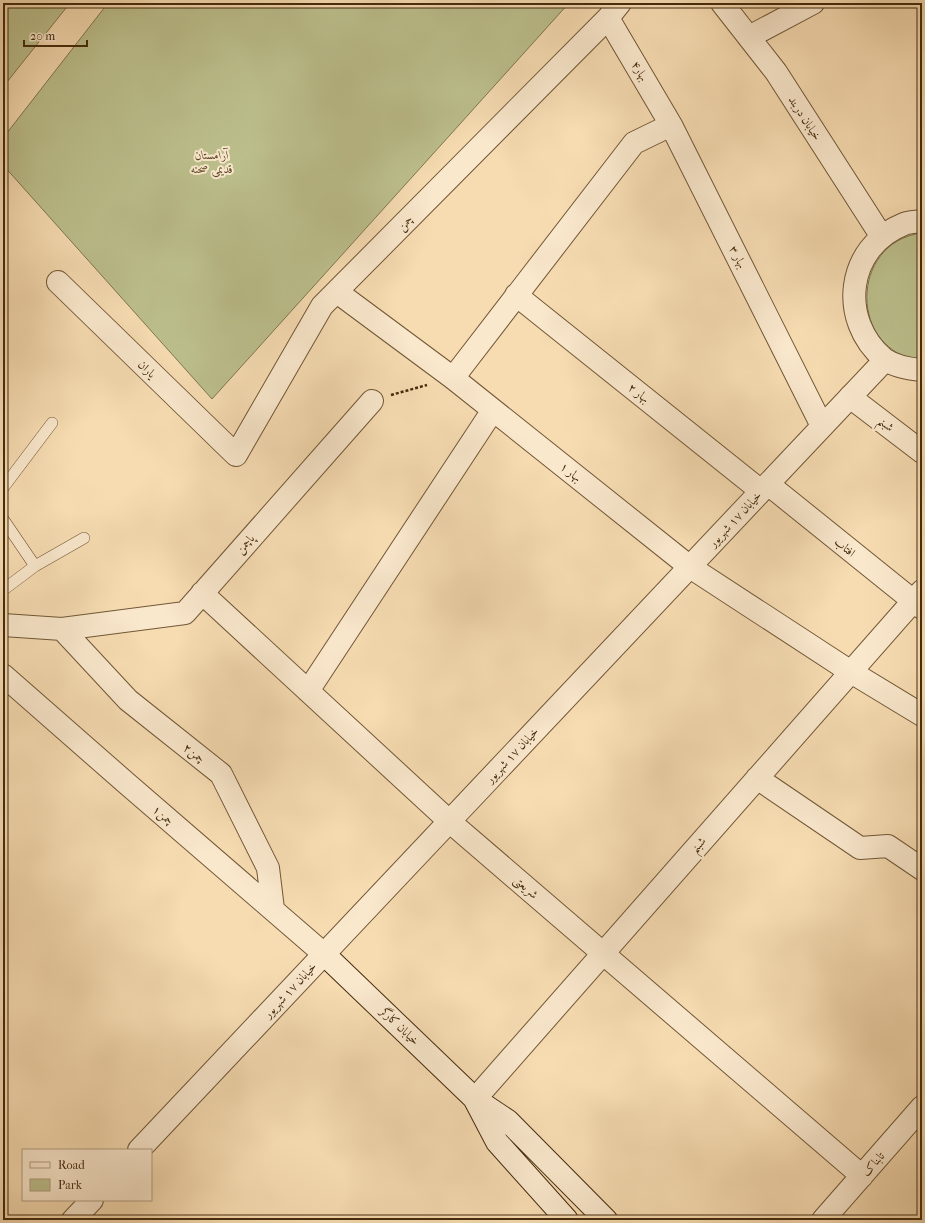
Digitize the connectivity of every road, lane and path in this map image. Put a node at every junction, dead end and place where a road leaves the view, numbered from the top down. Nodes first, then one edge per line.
1 (722, 3) edge
2 (813, 3) edge
3 (614, 10) edge
4 (749, 37) junction
5 (671, 125) junction
6 (922, 221) edge
7 (882, 237) junction
8 (58, 282) dead end
9 (336, 292) junction
10 (516, 295) junction
11 (885, 360) junction
12 (922, 370) edge
13 (453, 378) junction
14 (850, 397) junction
15 (372, 400) joint
16 (493, 410) junction
17 (52, 423) dead end
18 (822, 426) junction
19 (922, 452) edge
20 (236, 455) joint
21 (765, 487) junction
22 (3, 488) edge
23 (3, 520) edge
24 (84, 538) dead end
25 (35, 566) junction
26 (690, 567) junction
27 (3, 590) edge
28 (202, 593) junction
29 (919, 601) edge
30 (3, 625) edge
31 (62, 629) junction
32 (851, 672) junction
33 (3, 675) edge
34 (308, 691) junction
35 (922, 715) edge
36 (757, 778) junction
37 (450, 821) junction
38 (922, 869) edge
39 (273, 909) junction
40 (603, 953) junction
41 (324, 954) junction
42 (475, 1099) junction
43 (922, 1107) edge
44 (140, 1149) edge
45 (862, 1176) junction
46 (91, 1201) edge
47 (73, 1220) edge
48 (567, 1220) edge
49 (606, 1220) edge
50 (823, 1220) edge

1 - 4 street, خیابان دربند
2 - 4 street
3 - 5 street, بهار۴
3 - 9 street, چمن
4 - 7 street, خیابان دربند
5 - 10 street
5 - 18 street, بهار ۳
6 - 7 street
7 - 11 street
8 - 20 street, یاران
9 - 13 street, بهار ۱
9 - 20 street, چمن
10 - 13 street
10 - 21 street, بهار ۲
11 - 12 street
11 - 14 street, خیابان ۱۷ شهریور
13 - 15 path
13 - 16 street, بهار ۱
14 - 18 street, خیابان ۱۷ شهریور
14 - 19 street, شبنم
15 - 28 street, پاچمن
16 - 26 street, بهار ۱
16 - 34 street
17 - 22 lane
18 - 21 street, خیابان ۱۷ شهریور
21 - 26 street, خیابان ۱۷ شهریور
21 - 29 street, افتاب
23 - 25 lane
24 - 25 lane
25 - 27 lane
26 - 32 street, بهار ۱
26 - 37 street, خیابان ۱۷ شهریور
28 - 31 street, پاچمن
28 - 34 street, شریعتی
29 - 32 street, شبنم
30 - 31 street, پاچمن
31 - 39 street, چمن۲
32 - 35 street, بهار ۱
32 - 36 street, شبنم
33 - 39 street, چمن۱
34 - 37 street, شریعتی
36 - 38 street
36 - 40 street, شبنم
37 - 40 street, شریعتی
37 - 41 street, خیابان ۱۷ شهریور
39 - 41 street, چمن۱
40 - 42 street, شبنم
40 - 45 street, شریعتی
41 - 42 street, خیابان کارگر
41 - 44 street, خیابان ۱۷ شهریور
42 - 48 street, خیابان کارگر
42 - 49 street, خیابان کارگر
43 - 45 street, تابناک
45 - 50 street, تابناک
46 - 47 street

